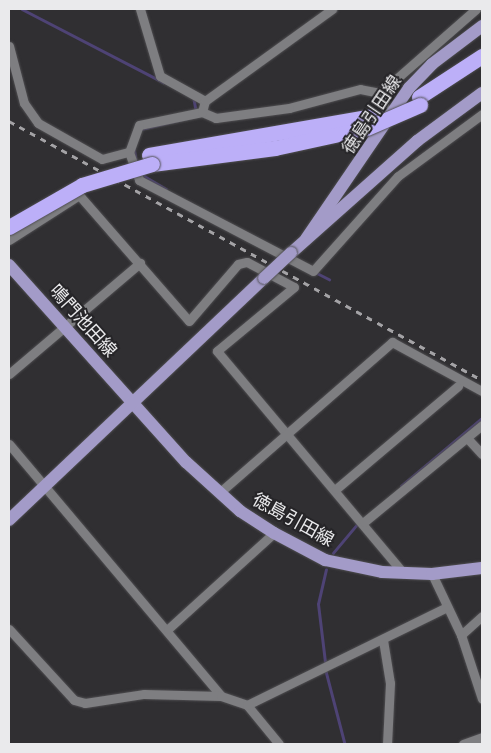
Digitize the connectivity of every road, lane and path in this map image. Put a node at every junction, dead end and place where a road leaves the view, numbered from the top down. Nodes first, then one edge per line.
1 (140, 9) edge
2 (332, 9) edge
3 (476, 9) edge
4 (482, 26) edge
5 (9, 46) edge
6 (482, 56) edge
7 (482, 65) edge
8 (482, 92) edge
9 (380, 93) junction
10 (205, 101) junction
11 (420, 101) junction
12 (202, 112) junction
13 (482, 114) edge
14 (388, 116) junction
15 (417, 141) junction
16 (129, 152) junction
17 (428, 153) junction
18 (150, 160) junction
19 (9, 216) edge
20 (9, 226) edge
21 (306, 239) junction
22 (9, 240) edge
23 (140, 263) junction
24 (9, 265) edge
25 (64, 326) junction
26 (9, 374) edge
27 (458, 386) dead end
28 (482, 391) edge
29 (131, 400) junction
30 (482, 425) edge
31 (287, 433) junction
32 (467, 438) junction
33 (9, 444) edge
34 (482, 454) edge
35 (44, 485) junction
36 (336, 489) junction
37 (219, 493) junction
38 (9, 520) edge
39 (364, 522) junction
40 (274, 533) junction
41 (482, 568) edge
42 (403, 573) junction
43 (432, 574) junction
44 (447, 607) junction
45 (482, 616) edge
46 (9, 629) edge
47 (168, 629) junction
48 (461, 635) junction
49 (383, 640) junction
50 (221, 696) junction
51 (482, 699) edge
52 (247, 705) junction
53 (482, 737) edge
54 (279, 744) edge
55 (387, 744) edge
56 (464, 744) edge

1 - 10 street
2 - 10 street
3 - 9 street
4 - 14 main road, 徳島引田線
5 - 16 street
6 - 11 highway
7 - 11 highway
8 - 15 main road, 徳島引田線
9 - 12 street
9 - 14 street
10 - 12 street
11 - 18 highway
12 - 16 street
13 - 17 street
14 - 21 main road, 徳島引田線
15 - 17 street
15 - 21 main road, 徳島引田線
16 - 17 street
18 - 19 highway
18 - 20 highway, bridge
21 - 29 main road, 徳島引田線, bridge
22 - 23 street
23 - 25 street
23 - 31 street
24 - 25 main road, 鳴門池田線
25 - 26 street
25 - 29 main road, 鳴門池田線
27 - 36 street
28 - 31 street
29 - 35 main road, 徳島引田線
29 - 37 main road, 徳島引田線
30 - 32 street
31 - 36 street
31 - 37 street
32 - 34 street
32 - 39 street
33 - 35 street
35 - 38 main road, 徳島引田線
35 - 47 street
36 - 39 street
37 - 40 main road, 徳島引田線
39 - 42 street
40 - 42 main road, 徳島引田線
40 - 47 street
41 - 43 main road, 徳島引田線
42 - 43 main road, 徳島引田線
43 - 44 street
44 - 48 street
44 - 49 street
45 - 48 street
46 - 50 street
47 - 50 street
48 - 51 street
49 - 52 street
49 - 55 street
50 - 52 street
52 - 54 street
53 - 56 street

